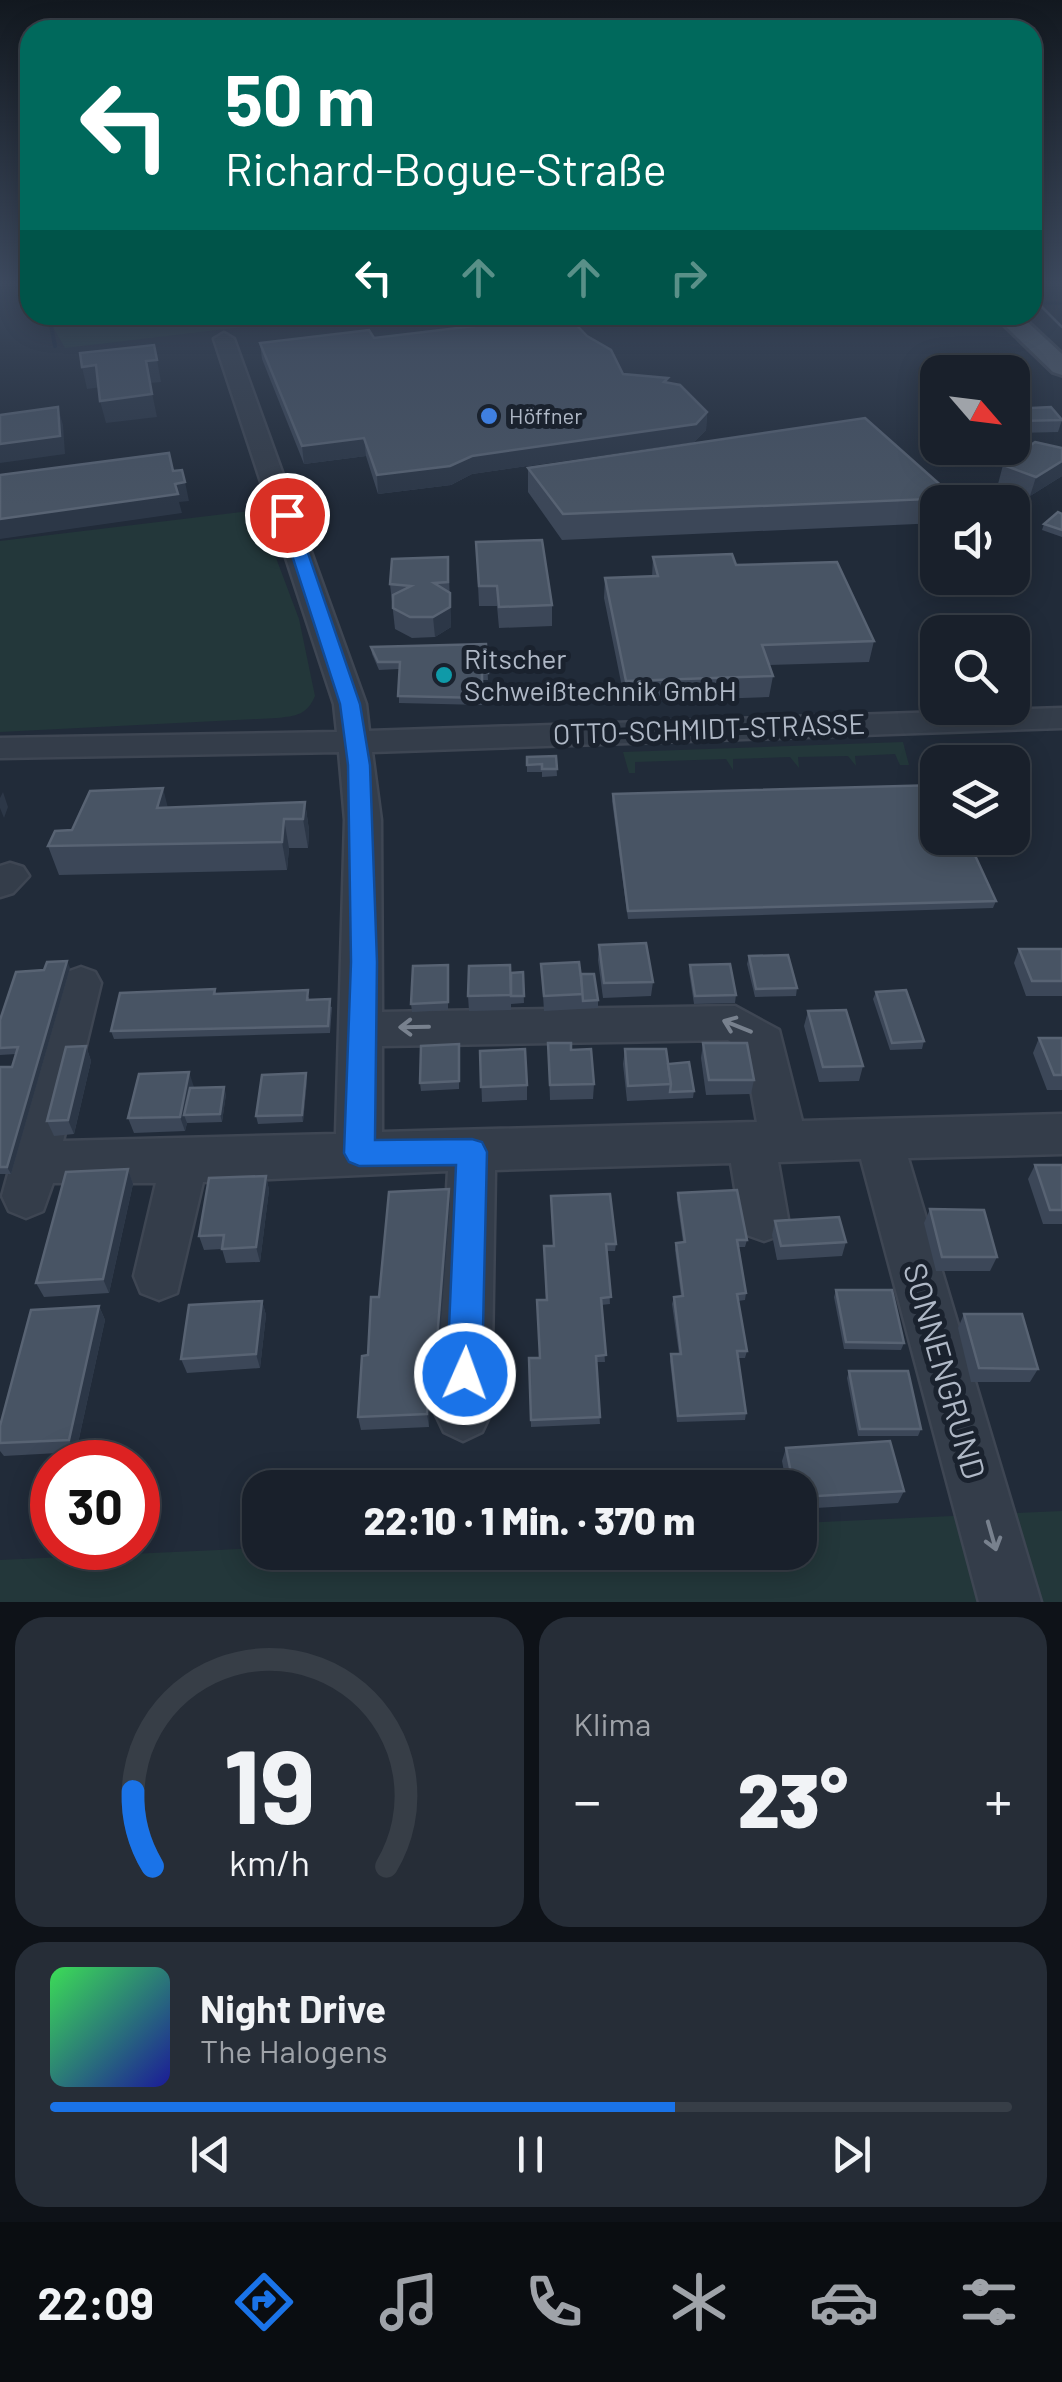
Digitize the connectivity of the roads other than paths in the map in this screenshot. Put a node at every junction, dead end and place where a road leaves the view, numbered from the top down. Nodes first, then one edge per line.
1 (230, 357) edge
2 (1062, 718) edge
3 (356, 740) junction
4 (0, 748) edge
5 (81, 984) dead end
6 (364, 1029) junction
7 (1062, 1134) edge
8 (879, 1140) junction
9 (767, 1141) junction
10 (472, 1152) junction
11 (359, 1153) junction
12 (184, 1162) junction
13 (764, 1219) dead end
14 (159, 1276) dead end
15 (463, 1413) dead end
16 (1010, 1602) edge

1 - 3 street
2 - 3 street, OTTO-SCHMIDT-STRASSE
3 - 4 street, OTTO-SCHMIDT-STRASSE
3 - 6 street
5 - 12 street
9 -> 6 street
6 - 11 street
7 - 8 street
8 - 9 street
8 -> 16 street, SONNENGRUND
9 - 10 street
9 - 13 street
10 - 11 street
10 - 15 street
11 - 12 street
12 - 14 street

